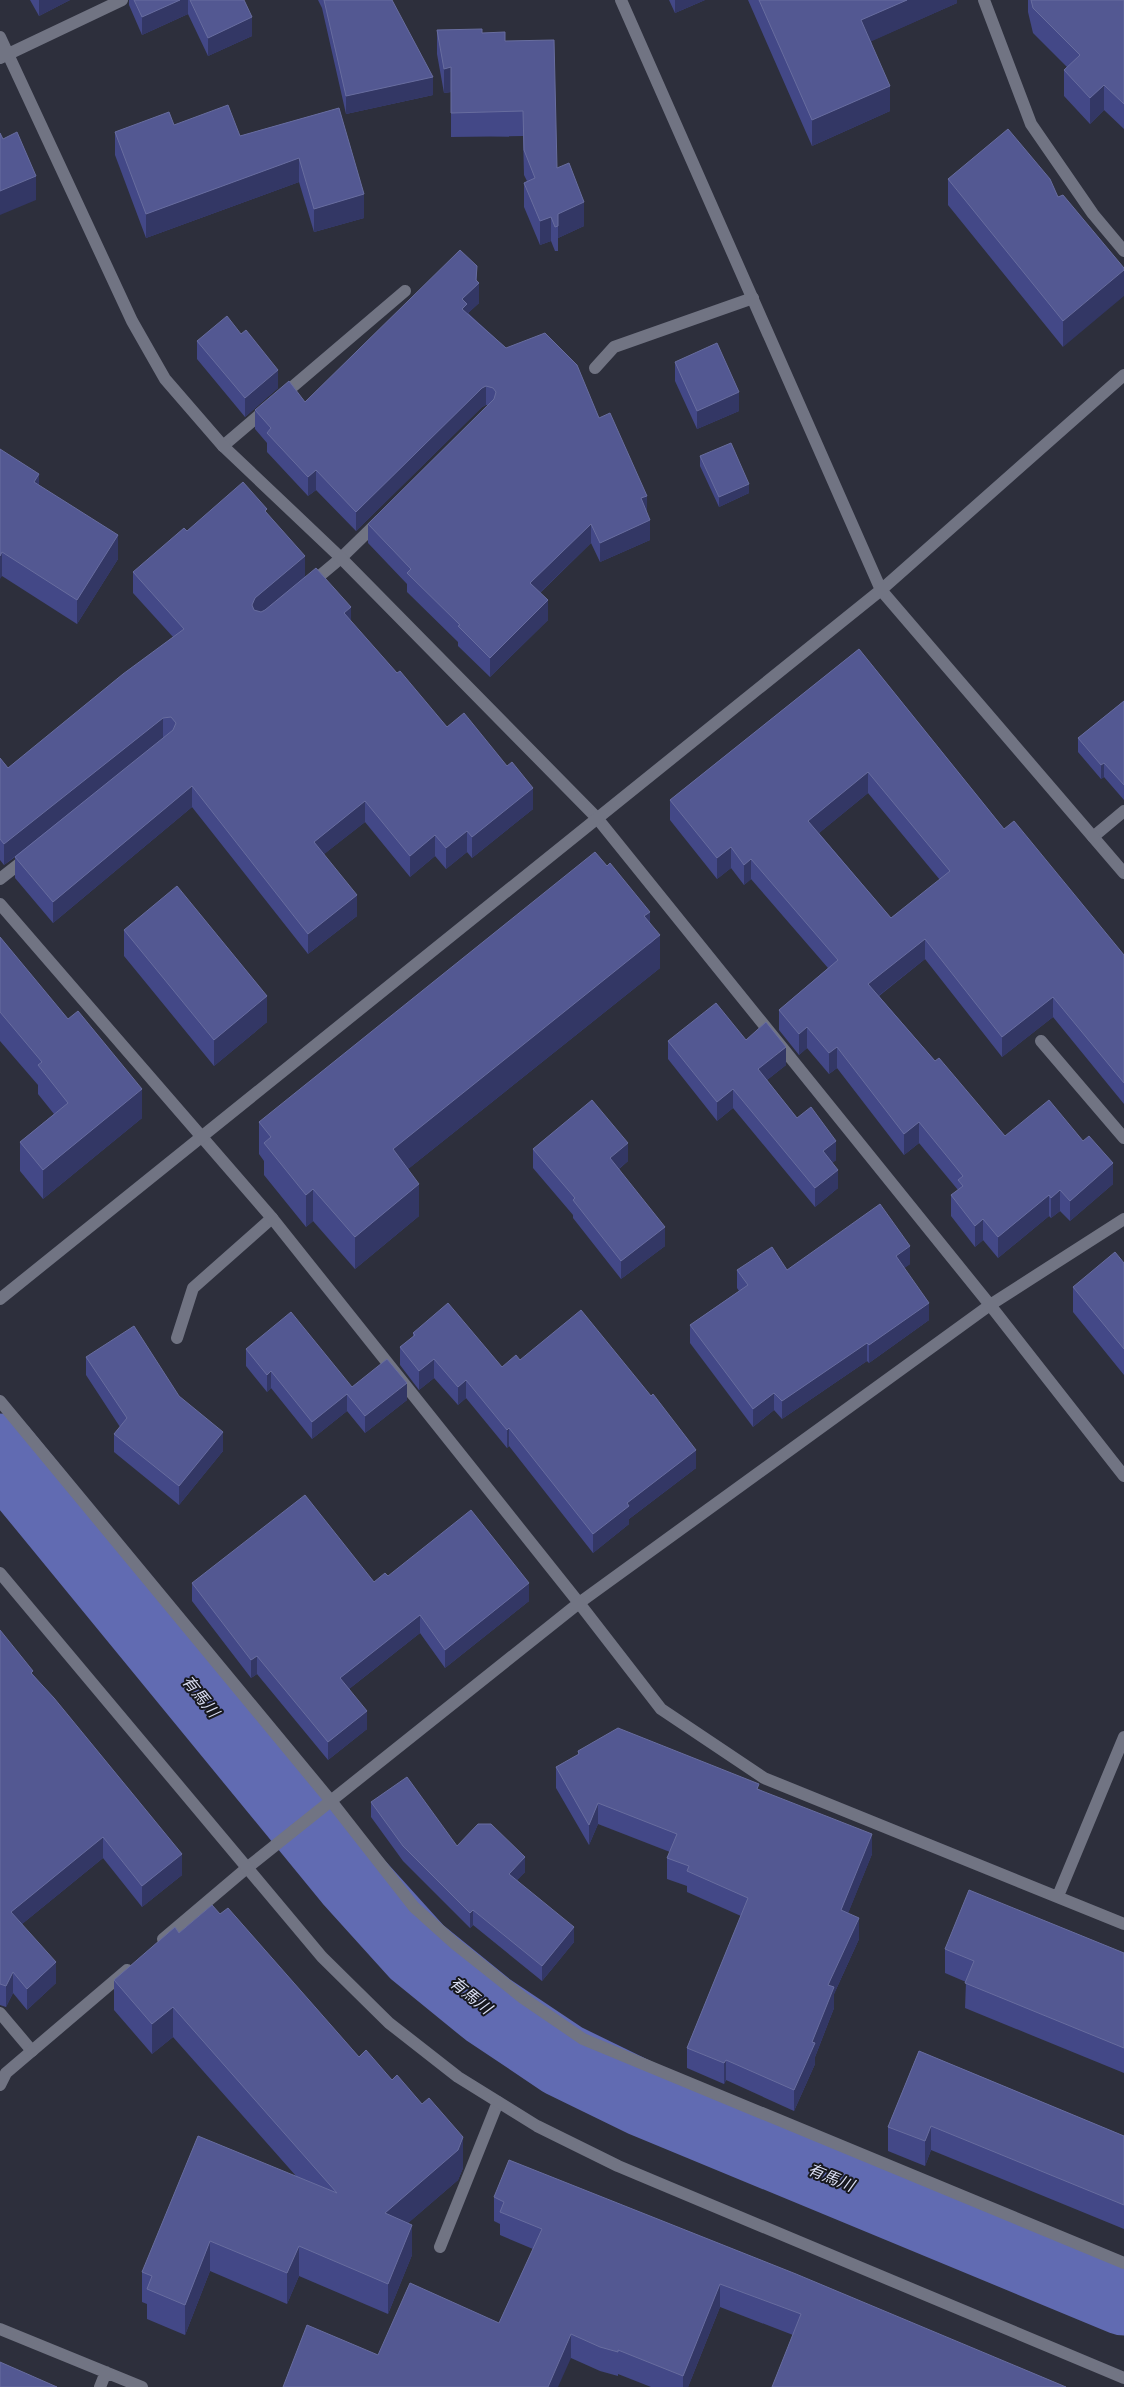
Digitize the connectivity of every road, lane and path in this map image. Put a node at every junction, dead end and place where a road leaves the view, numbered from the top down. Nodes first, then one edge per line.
1 (122, 0) edge
2 (621, 0) edge
3 (984, 0) edge
4 (0, 37) edge
5 (4, 56) edge
6 (1124, 251) edge
7 (405, 291) dead end
8 (753, 298) junction
9 (595, 368) dead end
10 (1124, 375) edge
11 (223, 446) junction
12 (390, 510) edge
13 (341, 558) junction
14 (881, 590) junction
15 (297, 595) edge
16 (1124, 811) edge
17 (597, 818) junction
18 (1093, 837) junction
19 (38, 849) edge
20 (1124, 873) edge
21 (0, 879) edge
22 (0, 904) edge
23 (1041, 1042) dead end
24 (202, 1138) junction
25 (1124, 1138) edge
26 (272, 1218) junction
27 (1124, 1219) edge
28 (0, 1299) edge
29 (990, 1304) junction
30 (177, 1338) dead end
31 (0, 1402) edge
32 (1124, 1476) edge
33 (0, 1573) edge
34 (580, 1602) junction
35 (1124, 1737) edge
36 (331, 1801) junction
37 (248, 1867) junction
38 (1058, 1896) junction
39 (1124, 1924) edge
40 (151, 1950) edge
41 (136, 1962) edge
42 (0, 2013) edge
43 (32, 2051) junction
44 (0, 2085) edge
45 (498, 2102) junction
46 (440, 2247) dead end
47 (1124, 2264) edge
48 (0, 2329) edge
49 (106, 2372) junction
50 (1124, 2378) edge
51 (100, 2387) edge
52 (142, 2387) edge

1 - 5 street
2 - 8 street
3 - 6 street
4 - 5 street
5 - 11 street
7 - 11 street
8 - 9 street
8 - 14 street
10 - 14 street
11 - 13 street
12 - 13 street
13 - 15 street
13 - 17 street
14 - 17 street
14 - 18 street
16 - 18 street
17 - 24 street
17 - 29 street
18 - 20 street
19 - 21 street
22 - 24 street
23 - 25 street
24 - 26 street
24 - 28 street
26 - 30 street
26 - 34 street
27 - 29 street
29 - 32 street
29 - 34 street
31 - 36 street
33 - 37 street
34 - 36 street
34 - 38 street
35 - 38 street
36 - 37 street
36 - 47 street
37 - 40 street
37 - 45 street
38 - 39 street
41 - 43 street
42 - 43 street
43 - 44 street
45 - 46 street
45 - 50 street
48 - 49 street
49 - 51 street
49 - 52 street

